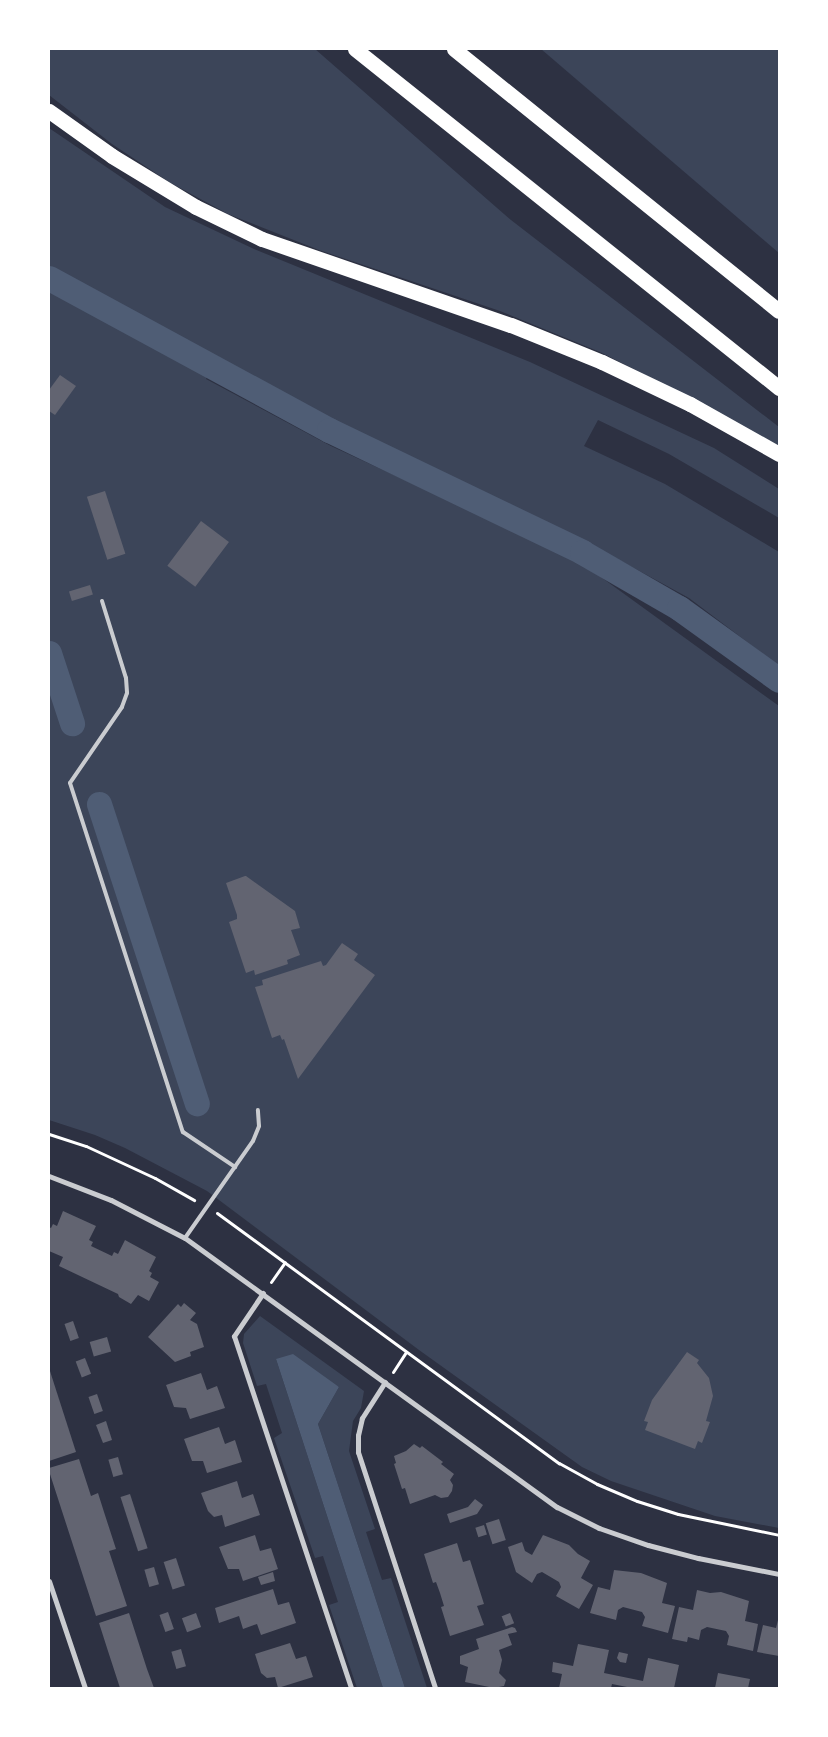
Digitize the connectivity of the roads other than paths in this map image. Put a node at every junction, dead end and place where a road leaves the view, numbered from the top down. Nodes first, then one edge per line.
1 (356, 49) edge
2 (454, 49) edge
3 (49, 111) edge
4 (779, 311) edge
5 (779, 388) edge
6 (779, 454) edge
7 (102, 601) dead end
8 (258, 1110) dead end
9 (235, 1167) junction
10 (49, 1176) edge
11 (185, 1238) junction
12 (264, 1293) junction
13 (385, 1382) junction
14 (779, 1574) edge
15 (49, 1581) edge
16 (84, 1688) edge
17 (351, 1688) edge
18 (435, 1688) edge

1 - 5 highway
2 - 4 highway
3 - 6 highway
7 - 9 lane
8 - 9 lane
9 - 11 lane
10 - 11 street
11 - 12 street
12 - 13 street
12 - 17 street
13 - 14 street
13 - 18 street
15 - 16 street

